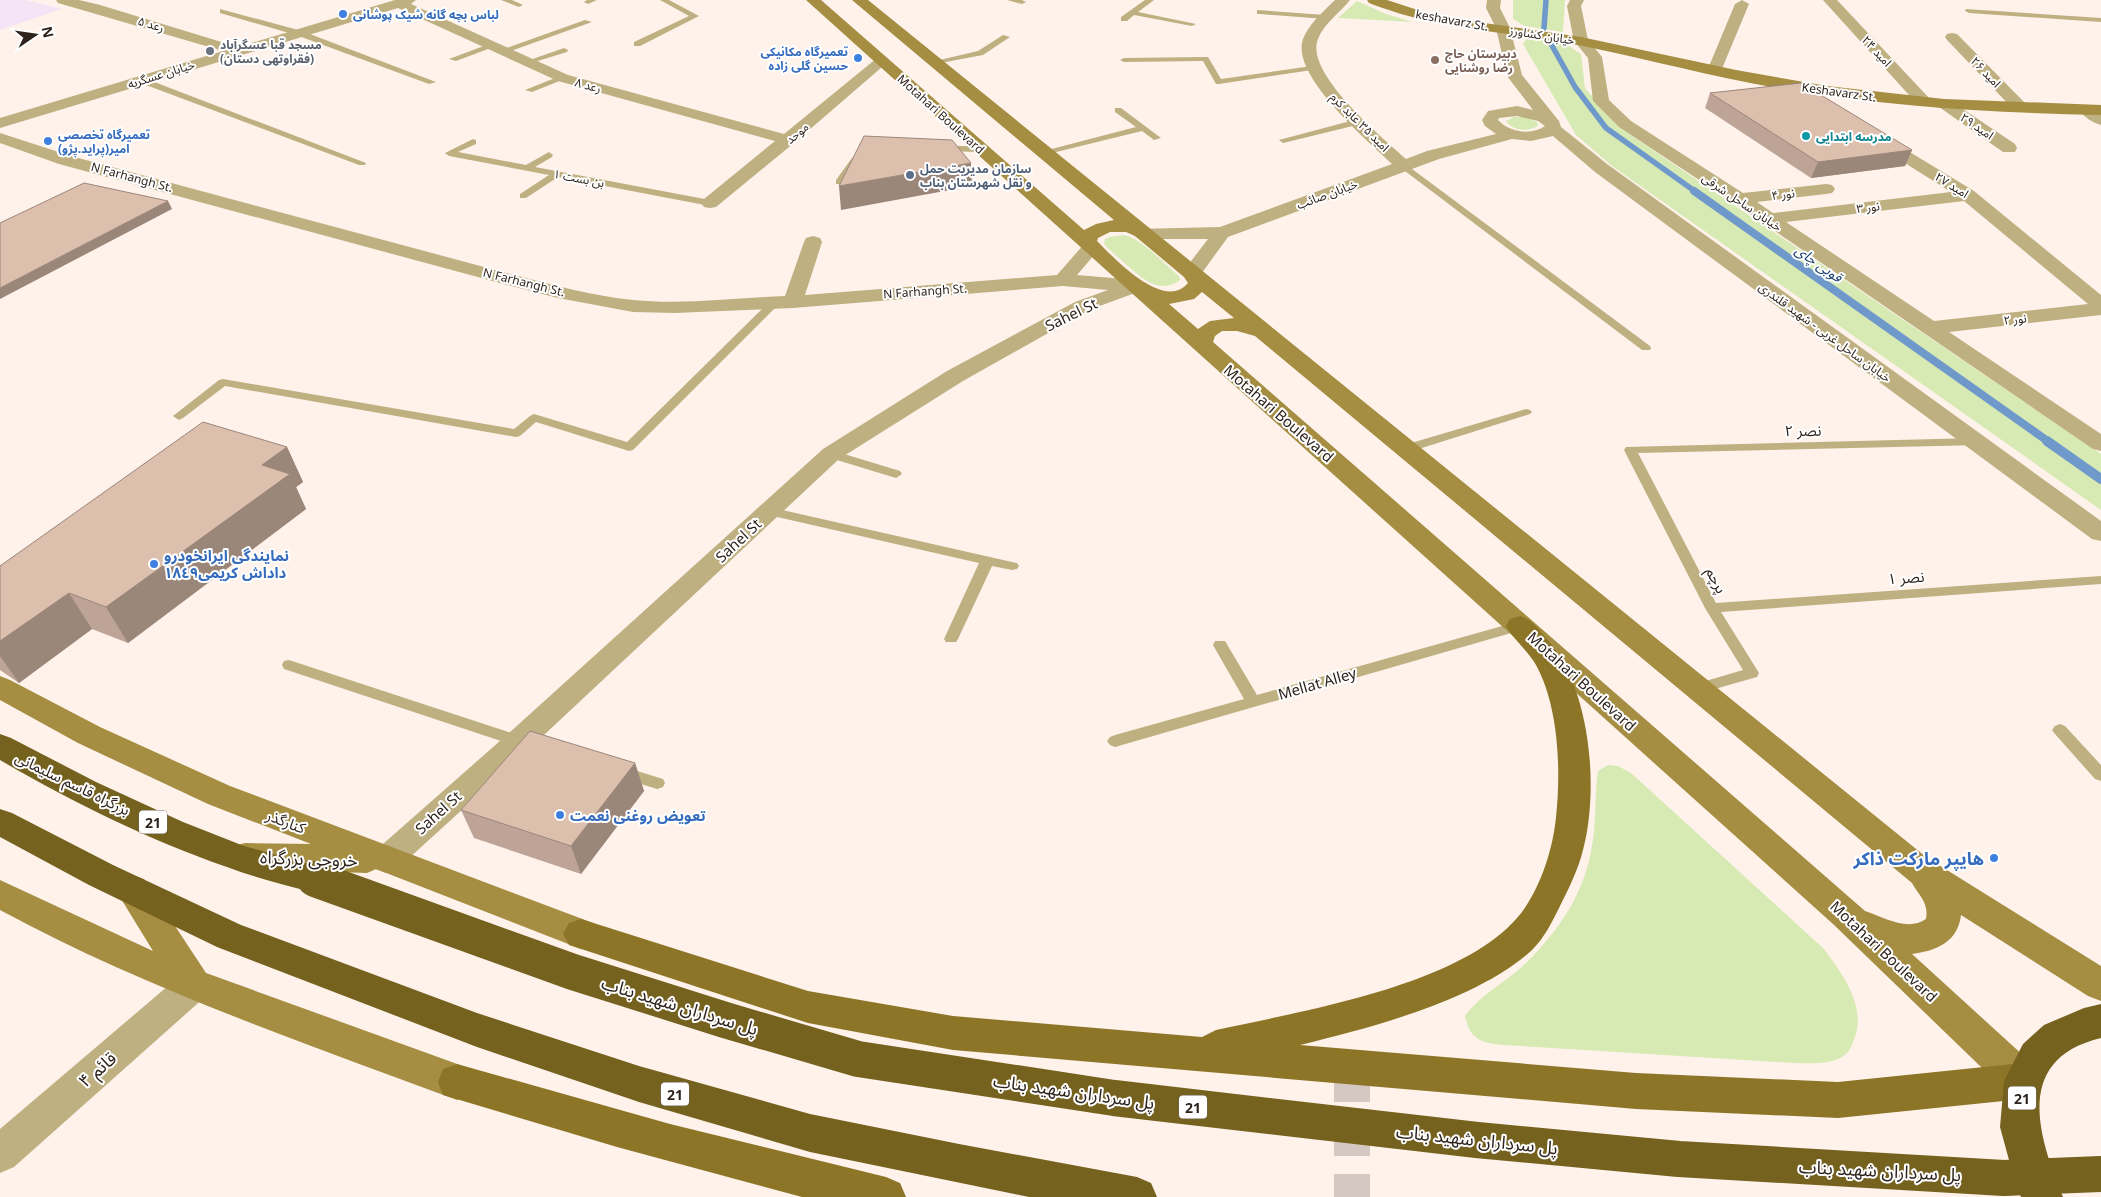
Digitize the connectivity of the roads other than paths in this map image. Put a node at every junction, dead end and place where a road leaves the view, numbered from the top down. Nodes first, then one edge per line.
1 (63, 0) edge
2 (505, 0) edge
3 (664, 0) edge
4 (813, 0) edge
5 (1011, 0) edge
6 (1150, 0) edge
7 (1343, 0) edge
8 (1374, 0) edge
9 (1494, 0) edge
10 (1577, 0) edge
11 (1830, 0) edge
12 (863, 1) edge
13 (404, 2) edge
14 (1022, 2) dead end
15 (1742, 4) dead end
16 (519, 5) dead end
17 (223, 11) dead end
18 (1969, 11) dead end
19 (1260, 12) dead end
20 (1133, 13) junction
21 (1324, 17) junction
22 (1124, 19) dead end
23 (2101, 20) edge
24 (588, 22) dead end
25 (1192, 24) dead end
26 (1503, 28) junction
27 (299, 33) junction
28 (1006, 37) dead end
29 (1952, 37) dead end
30 (1580, 41) junction
31 (636, 44) dead end
32 (497, 48) junction
33 (564, 50) dead end
34 (237, 51) junction
35 (453, 59) dead end
36 (1124, 60) dead end
37 (528, 62) junction
38 (882, 62) junction
39 (935, 62) junction
40 (1312, 68) junction
41 (1714, 71) junction
42 (1515, 76) junction
43 (563, 78) junction
44 (141, 80) junction
45 (432, 82) dead end
46 (1788, 85) junction
47 (529, 90) dead end
48 (1924, 102) junction
49 (1944, 104) junction
50 (2020, 107) junction
51 (1118, 110) dead end
52 (1829, 110) edge
53 (2094, 110) edge
54 (1492, 117) junction
55 (2101, 120) edge
56 (1358, 122) junction
57 (0, 124) edge
58 (1551, 124) junction
59 (1143, 128) junction
60 (1862, 130) edge
61 (1513, 134) junction
62 (0, 138) edge
63 (1157, 138) dead end
64 (788, 140) junction
65 (1283, 140) dead end
66 (473, 142) dead end
67 (2009, 148) dead end
68 (863, 149) edge
69 (930, 149) edge
70 (981, 149) junction
71 (1044, 152) junction
72 (549, 155) dead end
73 (1433, 155) junction
74 (362, 163) dead end
75 (1404, 166) junction
76 (527, 168) junction
77 (556, 174) junction
78 (839, 182) edge
79 (1826, 189) dead end
80 (1968, 195) junction
81 (523, 196) dead end
82 (1740, 199) junction
83 (1040, 201) junction
84 (1082, 201) junction
85 (710, 203) joint
86 (1769, 219) junction
87 (1142, 233) junction
88 (1222, 233) junction
89 (814, 242) dead end
90 (1092, 247) junction
91 (1192, 273) junction
92 (1063, 280) junction
93 (1136, 286) junction
94 (784, 302) junction
95 (2101, 305) edge
96 (2101, 309) edge
97 (1929, 328) junction
98 (1264, 332) junction
99 (1646, 348) dead end
100 (1206, 349) junction
101 (1526, 412) dead end
102 (179, 416) dead end
103 (1976, 442) junction
104 (2101, 444) edge
105 (1405, 448) junction
106 (1630, 450) joint
107 (831, 454) junction
108 (896, 474) dead end
109 (769, 512) junction
110 (2101, 532) edge
111 (987, 561) junction
112 (1012, 566) dead end
113 (2101, 580) edge
114 (1712, 608) junction
115 (1520, 626) junction
116 (951, 639) dead end
117 (1220, 645) dead end
118 (289, 665) dead end
119 (0, 687) edge
120 (1697, 688) junction
121 (1253, 702) junction
122 (2060, 730) dead end
123 (1115, 741) dead end
124 (528, 744) junction
125 (0, 746) edge
126 (611, 769) edge
127 (2101, 775) edge
128 (657, 783) dead end
129 (0, 822) edge
130 (233, 855) junction
131 (386, 860) junction
132 (1914, 867) junction
133 (315, 880) joint
134 (132, 889) junction
135 (0, 894) edge
136 (1845, 914) junction
137 (194, 985) junction
138 (2101, 985) edge
139 (2101, 1022) edge
140 (1192, 1053) junction
141 (2023, 1081) junction
142 (0, 1154) edge
143 (2101, 1174) edge
144 (886, 1197) edge
145 (1137, 1197) edge
146 (2044, 1197) edge

1 - 34 street, رعد ۵
2 - 16 lane
3 - 31 lane
4 - 38 main road, Motahari Boulevard
5 - 14 lane
6 - 20 lane
7 - 21 street
8 - 26 main road, keshavarz St.
9 - 26 street
10 - 30 street, خیابان ساحل شرقی
11 - 48 street, امید ۲۴
12 - 39 main road
13 - 27 street, خیابان عسگریه
13 - 32 street, رعد ۸
15 - 41 street
17 - 27 lane
18 - 23 lane
19 - 21 lane
20 - 22 lane
20 - 25 lane
21 - 40 street
24 - 32 lane
26 - 30 main road, خیابان کشاورز
26 - 42 street
27 - 34 street, خیابان عسگریه
27 - 45 lane
28 - 39 lane
29 - 50 street, امید ۲۶
30 - 41 main road, Keshavarz St.
30 - 82 street, خیابان ساحل شرقی
32 - 35 lane
32 - 37 street, رعد ۸
33 - 37 lane
34 - 44 street, خیابان عسگریه
36 - 40 lane
37 - 43 street, رعد ۸
38 - 64 street, موحد
38 - 70 main road, Motahari Boulevard
39 - 71 main road
40 - 56 street, امید ۳۵ عابد کرم
41 - 46 main road, Keshavarz St.
42 - 54 street
42 - 58 street
43 - 47 lane
43 - 64 street, رعد ۸
44 - 57 street, خیابان عسگریه
44 - 74 lane
46 - 48 main road, Keshavarz St.
46 - 52 street
48 - 49 main road, Keshavarz St.
49 - 50 main road, Keshavarz St.
49 - 67 street, امید ۲۹
50 - 53 main road, Keshavarz St.
51 - 59 lane
53 - 55 street
54 - 58 street
54 - 61 street
54 - 73 street, خیابان صائب
56 - 65 lane
56 - 75 street, امید ۳۵ عابد کرم
58 - 61 street
58 - 103 street, خیابان ساحل غربی - شهید قلندری
59 - 63 lane
59 - 71 lane
60 - 80 street, امید ۲۷
61 - 73 street, خیابان صائب
62 - 94 street, N Farhangh St.
64 - 85 street, موحد
66 - 76 lane, بن بست ۱
68 - 78 lane
69 - 70 lane
70 - 83 main road, Motahari Boulevard
71 - 84 main road
72 - 76 lane
73 - 75 street, خیابان صائب
75 - 88 street, خیابان صائب
75 - 99 lane
76 - 77 lane, بن بست ۱
77 - 81 lane
77 - 85 lane, بن بست ۱
79 - 82 street, نور ۴
80 - 86 street, نور ۳
80 - 95 street, امید ۲۷
82 - 86 street, خیابان ساحل شرقی
83 - 84 main road
83 - 90 main road, Motahari Boulevard
84 - 87 main road
86 - 97 street, خیابان ساحل شرقی
87 - 88 street, خیابان صائب
87 - 90 main road
87 - 91 main road
88 - 91 street
89 - 94 street
90 - 92 street
90 - 93 main road, Motahari Boulevard
91 - 93 main road
91 - 98 main road
92 - 93 street, N Farhangh St.
92 - 94 street, N Farhangh St.
93 - 100 main road, Motahari Boulevard
93 - 107 street, Sahel St
94 - 102 lane
96 - 97 street, نور ۲
97 - 104 street, خیابان ساحل شرقی
98 - 100 main road
98 - 105 main road
100 - 115 main road, Motahari Boulevard
101 - 105 lane
103 - 106 lane, نصر ۲
103 - 110 street, خیابان ساحل غربی - شهید قلندری
105 - 120 main road
106 - 114 lane, پرچم
107 - 108 lane
107 - 109 street, Sahel St
109 - 111 lane
109 - 124 street, Sahel St
111 - 112 lane
111 - 116 lane
113 - 114 lane, نصر ۱
114 - 120 lane, پرچم
115 - 121 lane, Mellat Alley
115 - 136 main road, Motahari Boulevard
115 - 140 main road
117 - 121 lane
118 - 124 lane
119 - 131 main road, کنارگذر
120 - 132 main road
121 - 123 lane, Mellat Alley
122 - 127 lane
124 - 131 street, Sahel St
125 - 130 highway, بزرگراه قاسم سلیمانی / 21
126 - 128 lane
129 - 134 highway, 21
130 - 131 main road, خروجی بزرگراه
130 - 133 highway, بزرگراه قاسم سلیمانی / 21
131 - 140 main road, کنارگذر / 21
132 - 136 main road
132 - 138 main road
133 - 143 highway, پل سرداران شهید بناب / 21, bridge
134 - 137 main road
134 - 145 highway, 21
135 - 137 main road
136 - 141 main road, Motahari Boulevard
137 - 142 street, قائم ۴
137 - 144 main road
139 - 141 highway, 21
140 - 141 main road, 21
141 - 146 highway, 21

